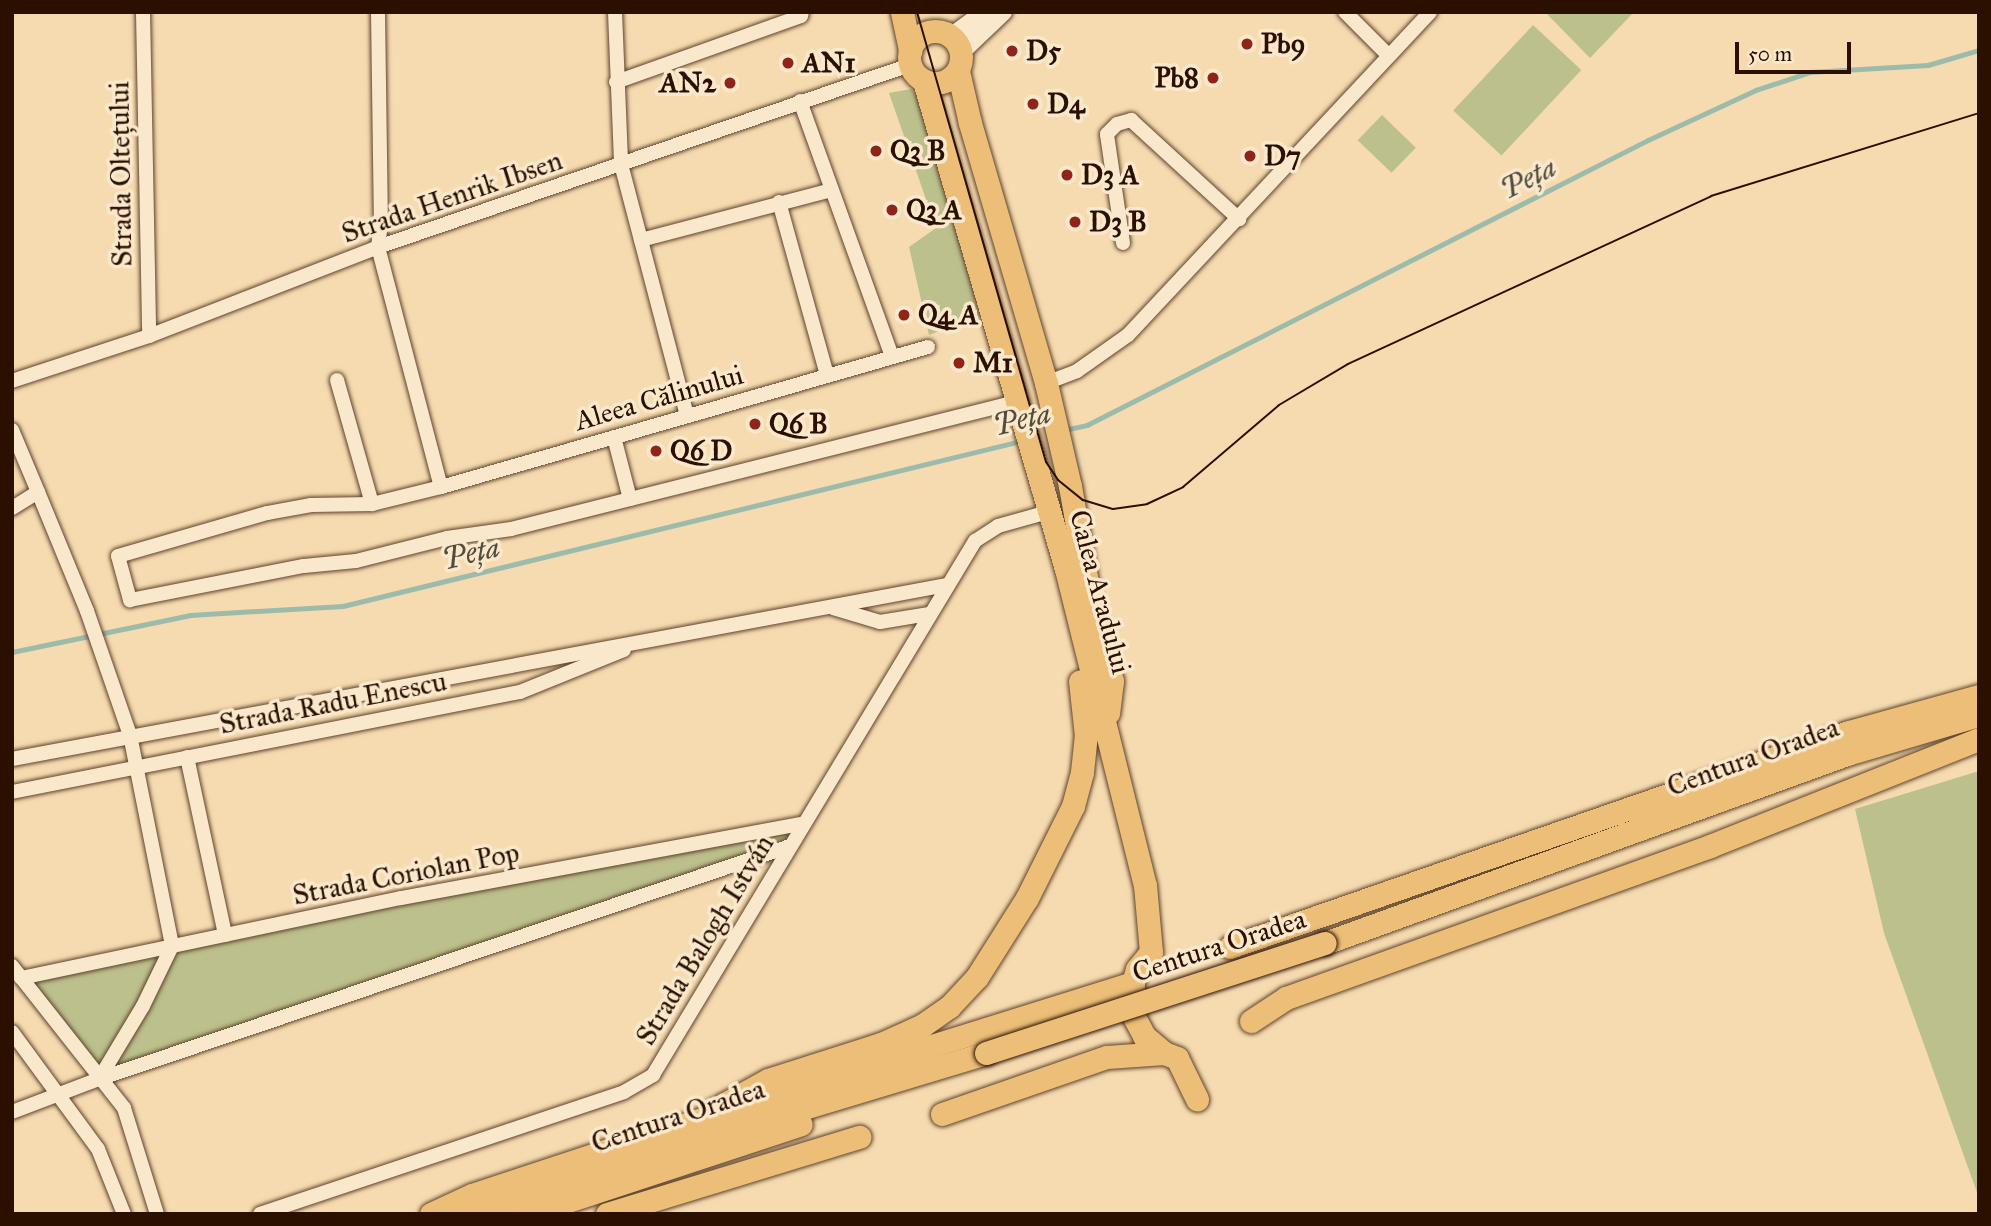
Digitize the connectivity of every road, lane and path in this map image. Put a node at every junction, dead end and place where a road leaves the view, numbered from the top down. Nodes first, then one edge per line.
1 (142, 12) edge
2 (379, 12) edge
3 (615, 12) edge
4 (802, 12) edge
5 (902, 12) edge
6 (941, 12) edge
7 (985, 12) edge
8 (1003, 12) edge
9 (1345, 12) edge
10 (1430, 12) edge
11 (955, 49) junction
12 (1389, 55) junction
13 (915, 65) junction
14 (616, 82) junction
15 (800, 100) junction
16 (621, 164) junction
17 (832, 190) junction
18 (779, 202) junction
19 (1239, 219) junction
20 (641, 240) junction
21 (1123, 243) dead end
22 (378, 247) junction
23 (149, 336) junction
24 (928, 347) dead end
25 (892, 356) junction
26 (827, 374) junction
27 (337, 380) dead end
28 (12, 381) edge
29 (1049, 394) junction
30 (1017, 407) junction
31 (687, 415) junction
32 (12, 430) edge
33 (614, 437) junction
34 (441, 487) junction
35 (38, 492) junction
36 (629, 499) junction
37 (372, 504) junction
38 (12, 508) edge
39 (1048, 512) junction
40 (946, 585) junction
41 (1074, 605) junction
42 (832, 607) junction
43 (929, 614) junction
44 (654, 637) junction
45 (1979, 696) edge
46 (1979, 715) edge
47 (1106, 729) junction
48 (1979, 731) edge
49 (130, 735) junction
50 (1979, 739) edge
51 (187, 757) junction
52 (12, 759) edge
53 (137, 767) junction
54 (12, 792) edge
55 (802, 824) junction
56 (790, 846) junction
57 (225, 935) junction
58 (172, 946) junction
59 (1230, 947) dead end
60 (1326, 948) junction
61 (16, 972) edge
62 (1133, 983) junction
63 (1251, 1021) dead end
64 (12, 1032) edge
65 (1164, 1053) junction
66 (988, 1058) junction
67 (99, 1079) junction
68 (60, 1095) junction
69 (1197, 1098) dead end
70 (12, 1112) edge
71 (942, 1114) dead end
72 (697, 1120) junction
73 (859, 1137) dead end
74 (124, 1214) edge
75 (158, 1214) edge
76 (260, 1214) edge
77 (431, 1214) edge
78 (471, 1214) edge
79 (528, 1214) edge
80 (607, 1214) edge

1 - 23 street, Strada Oltețului
2 - 22 street
3 - 14 street
4 - 14 street
5 - 13 main road, Calea Aradului
6 - 11 main road, Calea Aradului
7 - 11 street
8 - 11 street
9 - 12 street
10 - 12 street
11 - 13 main road
11 - 13 main road
11 - 29 main road, Calea Aradului
12 - 19 street
13 - 15 street, Strada Henrik Ibsen
13 - 30 main road, Calea Aradului
14 - 16 street
15 - 16 street, Strada Henrik Ibsen
15 - 17 street
16 - 20 street
16 - 22 street, Strada Henrik Ibsen
17 - 18 street
17 - 25 street
18 - 20 street
18 - 26 street
19 - 21 street
19 - 29 street
20 - 31 street
22 - 23 street, Strada Henrik Ibsen
22 - 34 street
23 - 28 street, Strada Henrik Ibsen
24 - 25 street, Aleea Călinului
25 - 26 street, Aleea Călinului
26 - 31 street, Aleea Călinului
27 - 37 street
29 - 47 main road, Calea Aradului
30 - 36 street
30 - 39 main road, Calea Aradului
31 - 33 street, Aleea Călinului
32 - 35 street
33 - 34 street, Aleea Călinului
33 - 36 street
34 - 37 street, Aleea Călinului
35 - 38 street
35 - 49 street
36 - 37 street, Aleea Călinului
39 - 40 street, Strada Balogh István
39 - 41 main road, Calea Aradului
40 - 42 street, Strada Radu Enescu
40 - 43 street, Strada Balogh István
41 - 47 main road, Calea Aradului
41 - 72 main road
42 - 43 street
42 - 44 street, Strada Radu Enescu
43 - 55 street, Strada Balogh István
44 - 49 street, Strada Radu Enescu
44 - 51 street, Strada Radu Enescu
45 - 59 main road
46 - 60 main road, Centura Oradea
47 - 62 main road, Calea Aradului
48 - 60 main road, Centura Oradea
49 - 52 street, Strada Radu Enescu
49 - 53 street
50 - 63 main road
51 - 53 street, Strada Radu Enescu
51 - 57 street
53 - 54 street, Strada Radu Enescu
53 - 58 street
55 - 56 street, Strada Balogh István
55 - 57 street, Strada Coriolan Pop
56 - 67 street
56 - 76 street, Strada Balogh István
57 - 58 street, Strada Coriolan Pop
58 - 61 street, Strada Coriolan Pop
58 - 67 street
60 - 66 main road, Centura Oradea, bridge
61 - 67 street
62 - 65 main road
62 - 72 main road
64 - 68 street
65 - 69 main road
65 - 71 main road
66 - 78 main road, Centura Oradea
66 - 79 main road, Centura Oradea
67 - 68 street
67 - 75 street
68 - 70 street
68 - 74 street
72 - 77 main road
73 - 80 main road

